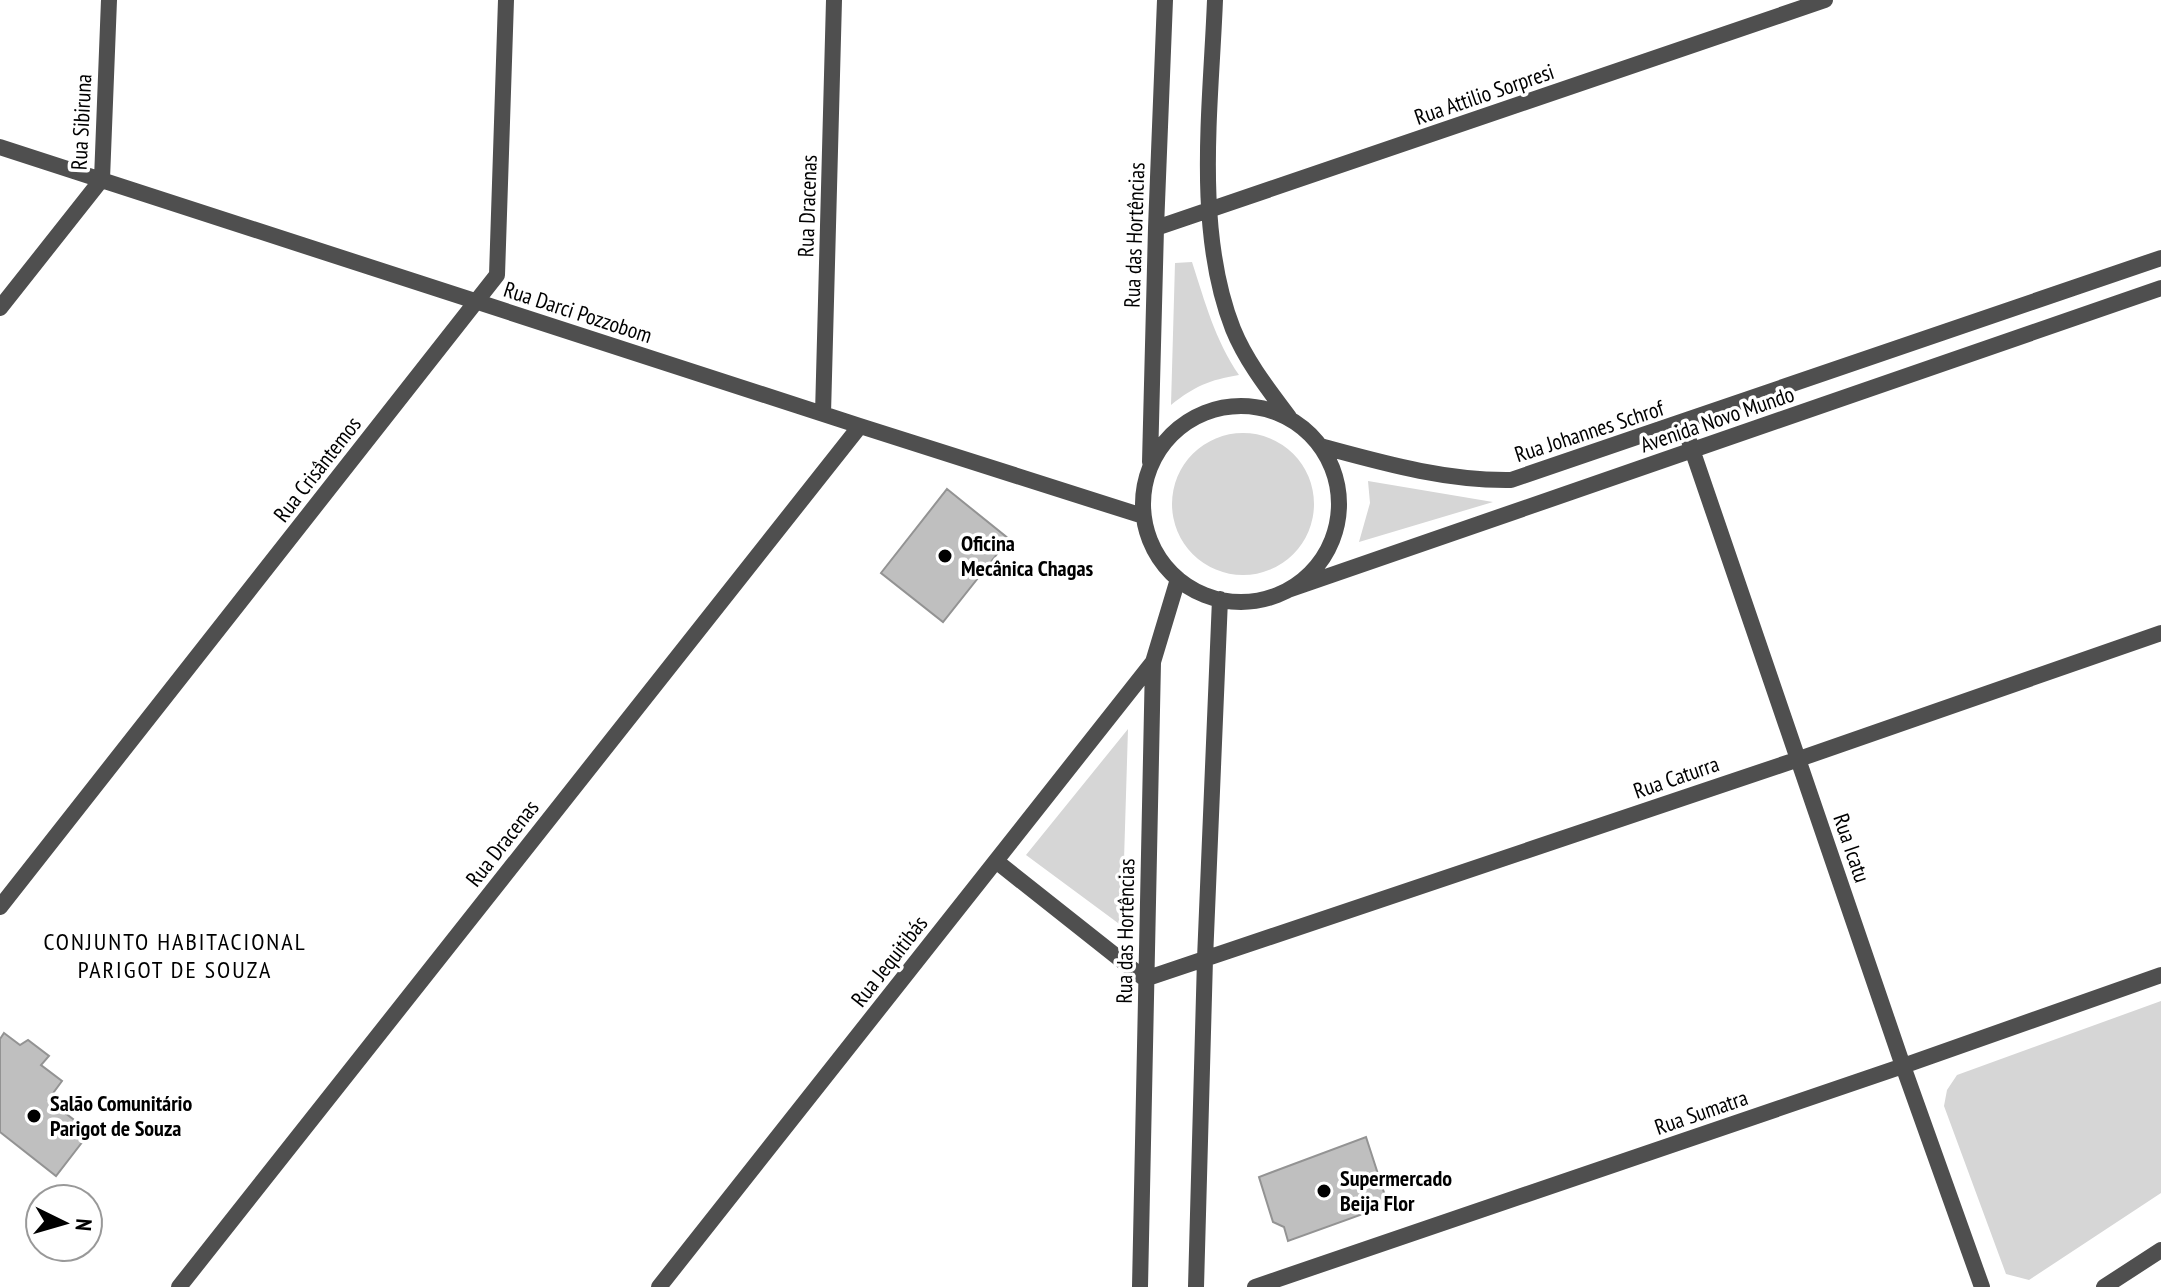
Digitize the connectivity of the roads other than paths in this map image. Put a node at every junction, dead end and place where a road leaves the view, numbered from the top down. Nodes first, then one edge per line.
1 (109, 0) edge
2 (506, 0) edge
3 (834, 0) edge
4 (1165, 0) edge
5 (1215, 0) edge
6 (1825, 0) edge
7 (0, 147) edge
8 (102, 179) junction
9 (1208, 211) junction
10 (1156, 228) junction
11 (2161, 258) edge
12 (2161, 288) edge
13 (477, 302) junction
14 (0, 308) edge
15 (823, 414) junction
16 (1290, 418) junction
17 (1683, 423) junction
18 (860, 426) junction
19 (1320, 446) junction
20 (1694, 450) junction
21 (1150, 471) junction
22 (1143, 516) junction
23 (1178, 579) junction
24 (1288, 590) junction
25 (1220, 599) junction
26 (2161, 633) edge
27 (1153, 662) junction
28 (1799, 759) junction
29 (996, 861) junction
30 (0, 907) edge
31 (1205, 959) junction
32 (2161, 975) edge
33 (1145, 979) junction
34 (1903, 1066) junction
35 (2161, 1250) edge
36 (179, 1287) edge
37 (659, 1287) edge
38 (1140, 1287) edge
39 (1196, 1287) edge
40 (1255, 1287) edge
41 (1982, 1287) edge
42 (2104, 1287) edge

1 - 8 street, Rua Sibiruna
2 - 13 street, Rua Crisântemos
3 - 15 street, Rua Dracenas
4 - 10 street, Rua das Hortências
5 - 9 street
6 - 9 street, Rua Attilio Sorpresi
7 - 8 street, Rua Darci Pozzobom
8 - 13 street, Rua Darci Pozzobom
8 - 14 street, Rua Sibiruna
9 - 10 street, Rua Attilio Sorpresi
9 - 16 street
10 - 21 street, Rua das Hortências
11 - 17 street, Avenida Novo Mundo
12 - 20 street, Avenida Novo Mundo
13 - 15 street, Rua Darci Pozzobom
13 - 30 street, Rua Crisântemos
15 - 18 street, Rua Darci Pozzobom
16 - 19 street
16 - 21 street
17 - 19 street, Rua Johannes Schrof
17 - 20 street, Rua Icatu
18 - 22 street, Rua Darci Pozzobom
18 - 36 street, Rua Dracenas
19 - 24 street
20 - 24 street, Avenida Novo Mundo
20 - 28 street, Rua Icatu
21 - 22 street
22 - 23 street
23 - 25 street
23 - 27 street, Rua das Hortências
24 - 25 street
25 - 31 street
26 - 28 street, Rua Caturra
27 - 29 street, Rua Jequitibás
27 - 33 street, Rua das Hortências
28 - 31 street, Rua Caturra
28 - 34 street, Rua Icatu
29 - 33 street
29 - 37 street, Rua Jequitibás
31 - 33 street, Rua Caturra
31 - 39 street
32 - 34 street, Rua Sumatra
33 - 38 street, Rua das Hortências
34 - 40 street, Rua Sumatra
34 - 41 street, Rua Icatu
35 - 42 street

